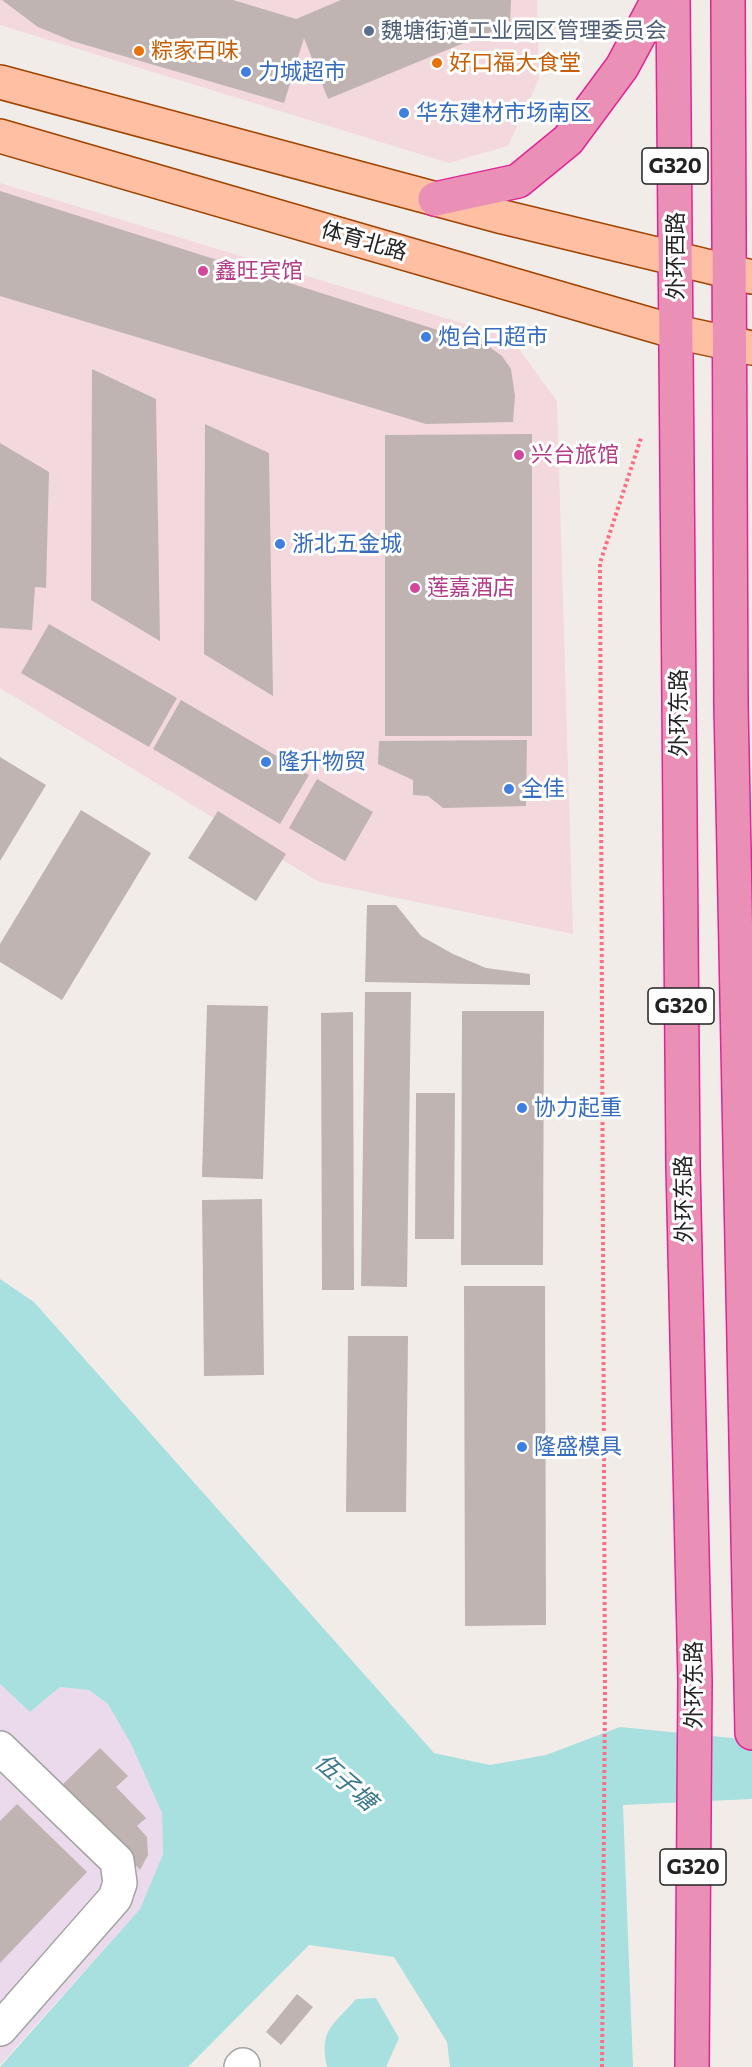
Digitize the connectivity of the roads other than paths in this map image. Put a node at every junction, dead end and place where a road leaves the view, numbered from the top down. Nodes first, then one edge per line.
1 (658, 0) edge
2 (673, 0) edge
3 (728, 0) edge
4 (0, 81) edge
5 (0, 136) edge
6 (435, 199) junction
7 (676, 260) junction
8 (741, 274) edge
9 (676, 332) junction
10 (741, 345) edge
11 (752, 658) edge
12 (731, 705) junction
13 (751, 1718) edge
14 (0, 1748) edge
15 (0, 2029) edge
16 (692, 2060) edge

1 - 6 highway
2 - 7 highway, 外环西路 / G320
3 - 8 highway, G320
4 - 6 main road
5 - 9 main road, 体育北路
6 - 7 main road
7 - 8 main road
7 - 9 highway, 外环西路 / G320
8 - 10 highway, G320
9 - 10 main road, 体育北路
9 - 16 highway, 外环东路 / G320
10 - 12 highway
11 - 12 highway
12 - 13 highway
14 - 15 lane

